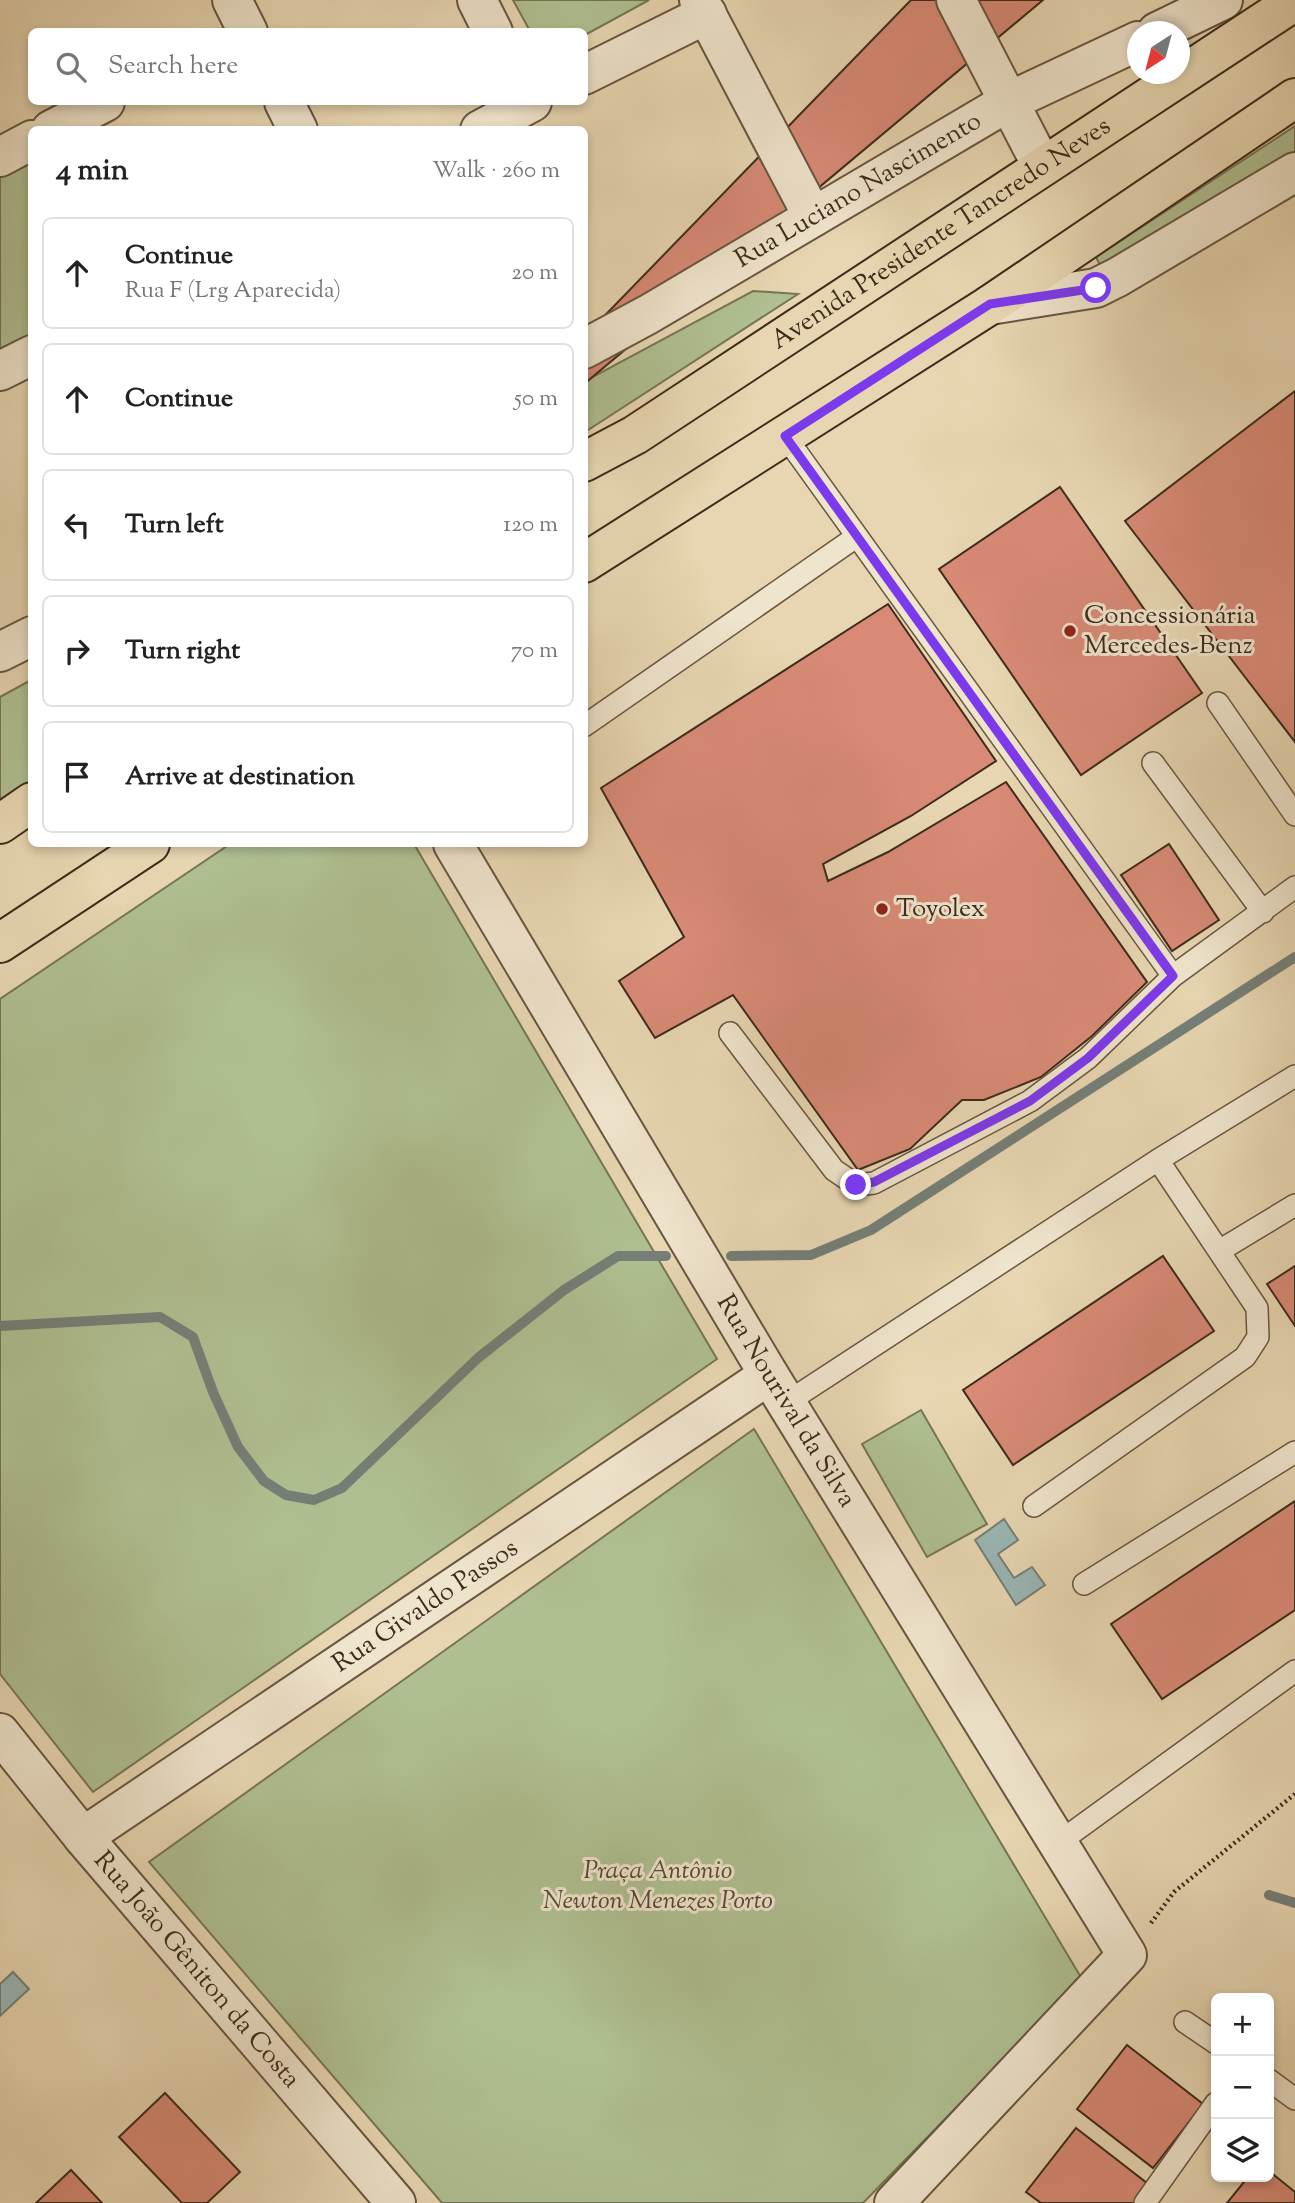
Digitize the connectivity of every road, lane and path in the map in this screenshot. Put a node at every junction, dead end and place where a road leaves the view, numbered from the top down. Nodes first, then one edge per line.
1 (477, 0) edge
2 (957, 0) edge
3 (1223, 0) edge
4 (1295, 1) edge
5 (703, 7) edge
6 (1180, 21) edge
7 (491, 28) edge
8 (1127, 46) edge
9 (588, 73) edge
10 (1295, 98) edge
11 (1008, 102) junction
12 (99, 105) edge
13 (286, 105) edge
14 (524, 105) edge
15 (59, 126) edge
16 (296, 126) edge
17 (487, 126) edge
18 (28, 142) edge
19 (0, 156) edge
20 (1042, 166) junction
21 (1295, 172) edge
22 (813, 217) junction
23 (990, 304) junction
24 (588, 346) edge
25 (28, 357) edge
26 (0, 371) edge
27 (785, 436) junction
28 (588, 460) edge
29 (856, 537) junction
30 (588, 560) edge
31 (28, 638) edge
32 (0, 652) edge
33 (1218, 703) dead end
34 (588, 723) edge
35 (1153, 763) dead end
36 (28, 805) edge
37 (1295, 815) edge
38 (0, 824) edge
39 (145, 847) edge
40 (455, 847) edge
41 (1295, 887) edge
42 (1263, 912) junction
43 (0, 943) edge
44 (1173, 976) junction
45 (730, 1032) dead end
46 (1295, 1076) edge
47 (1158, 1160) junction
48 (1295, 1205) edge
49 (1219, 1251) junction
50 (778, 1389) junction
51 (1295, 1452) edge
52 (1034, 1506) dead end
53 (1084, 1584) dead end
54 (1295, 1671) edge
55 (0, 1733) edge
56 (1295, 1794) edge
57 (83, 1837) junction
58 (1058, 1843) junction
59 (1127, 1955) junction
60 (1185, 2022) dead end
61 (1211, 2040) edge
62 (1274, 2084) edge
63 (1295, 2099) edge
64 (1211, 2110) edge
65 (396, 2203) edge
66 (894, 2203) edge
67 (1145, 2203) edge

1 - 7 street
2 - 11 street
3 - 6 street
4 - 20 main road, Avenida Presidente Tancredo Neves
5 - 9 street
5 - 22 street
8 - 11 street, Rua Luciano Nascimento
10 - 23 main road
11 - 20 street
11 - 22 street, Rua Luciano Nascimento
12 - 15 street
13 - 16 street
14 - 17 street
18 - 19 street
20 - 28 main road, Avenida Presidente Tancredo Neves
21 - 23 street
22 - 24 street, Rua Luciano Nascimento
23 - 27 main road
25 - 26 street
27 - 29 lane
27 - 30 main road
29 - 34 lane
29 - 44 lane
31 - 32 street
33 - 37 lane
35 - 42 lane
36 - 38 main road
39 - 43 main road
40 - 50 street, Rua Nourival da Silva
41 - 42 lane
42 - 44 lane
44 - 45 lane
46 - 47 lane
47 - 49 lane
47 - 50 lane
48 - 49 lane
49 - 52 lane
50 - 57 street, Rua Givaldo Passos
50 - 58 street, Rua Nourival da Silva
51 - 53 lane
54 - 58 lane
55 - 57 street, Rua João Gêniton da Costa
56 - 59 path
57 - 65 street, Rua João Gêniton da Costa
58 - 59 street, Rua Nourival da Silva
59 - 66 street
60 - 61 lane
62 - 63 lane
64 - 67 lane

